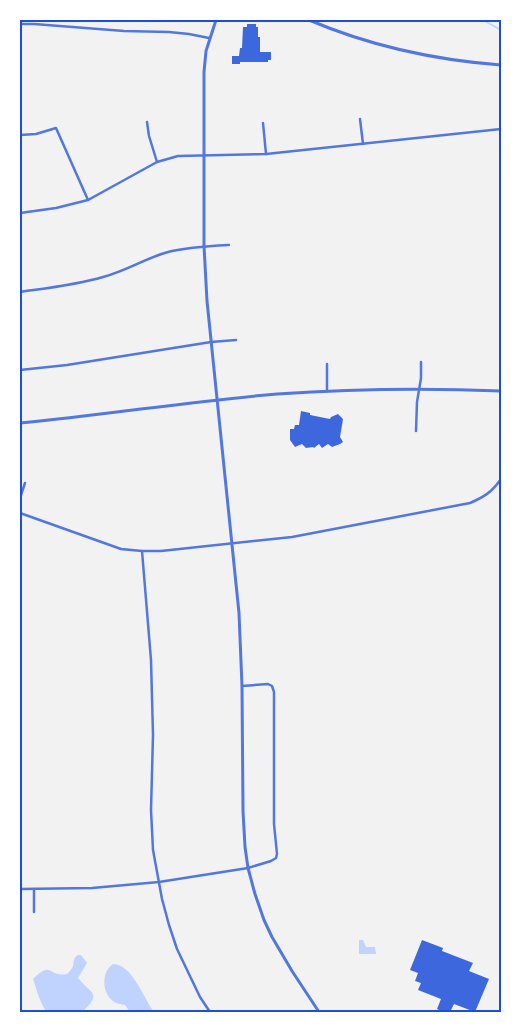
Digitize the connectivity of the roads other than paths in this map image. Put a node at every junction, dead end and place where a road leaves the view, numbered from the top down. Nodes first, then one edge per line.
1 (216, 20) edge
2 (309, 20) edge
3 (20, 24) edge
4 (209, 38) junction
5 (501, 65) edge
6 (360, 119) dead end
7 (148, 122) dead end
8 (263, 123) dead end
9 (501, 129) edge
10 (20, 135) edge
11 (363, 144) junction
12 (266, 154) junction
13 (204, 156) junction
14 (157, 162) junction
15 (88, 200) junction
16 (20, 213) edge
17 (229, 245) dead end
18 (204, 246) junction
19 (20, 292) edge
20 (236, 340) dead end
21 (211, 342) junction
22 (421, 362) dead end
23 (327, 364) dead end
24 (20, 370) edge
25 (419, 389) junction
26 (327, 391) junction
27 (501, 391) edge
28 (217, 400) junction
29 (20, 423) edge
30 (416, 431) dead end
31 (501, 479) edge
32 (25, 483) dead end
33 (20, 498) edge
34 (20, 513) edge
35 (233, 544) junction
36 (142, 551) junction
37 (242, 686) junction
38 (248, 868) junction
39 (159, 882) junction
40 (20, 889) edge
41 (34, 889) junction
42 (34, 912) dead end
43 (210, 1012) edge
44 (319, 1012) edge

1 - 4 street
2 - 5 street
3 - 4 street
4 - 13 street
6 - 11 street
7 - 14 street
8 - 12 street
9 - 11 street
10 - 15 street
11 - 12 street
12 - 13 street
13 - 14 street
13 - 18 street
14 - 15 street
15 - 16 street
17 - 18 street
18 - 19 street
18 - 21 street
20 - 21 street
21 - 24 street
21 - 28 street
22 - 25 street
23 - 26 street
25 - 26 street
25 - 27 street
25 - 30 street
26 - 28 street
28 - 29 street
28 - 35 street
31 - 35 street
32 - 33 street
34 - 36 street
35 - 36 street
35 - 37 street
36 - 39 street
37 - 38 street
37 - 38 street
38 - 39 street
38 - 44 street
39 - 41 street
39 - 43 street
40 - 41 street
41 - 42 street

